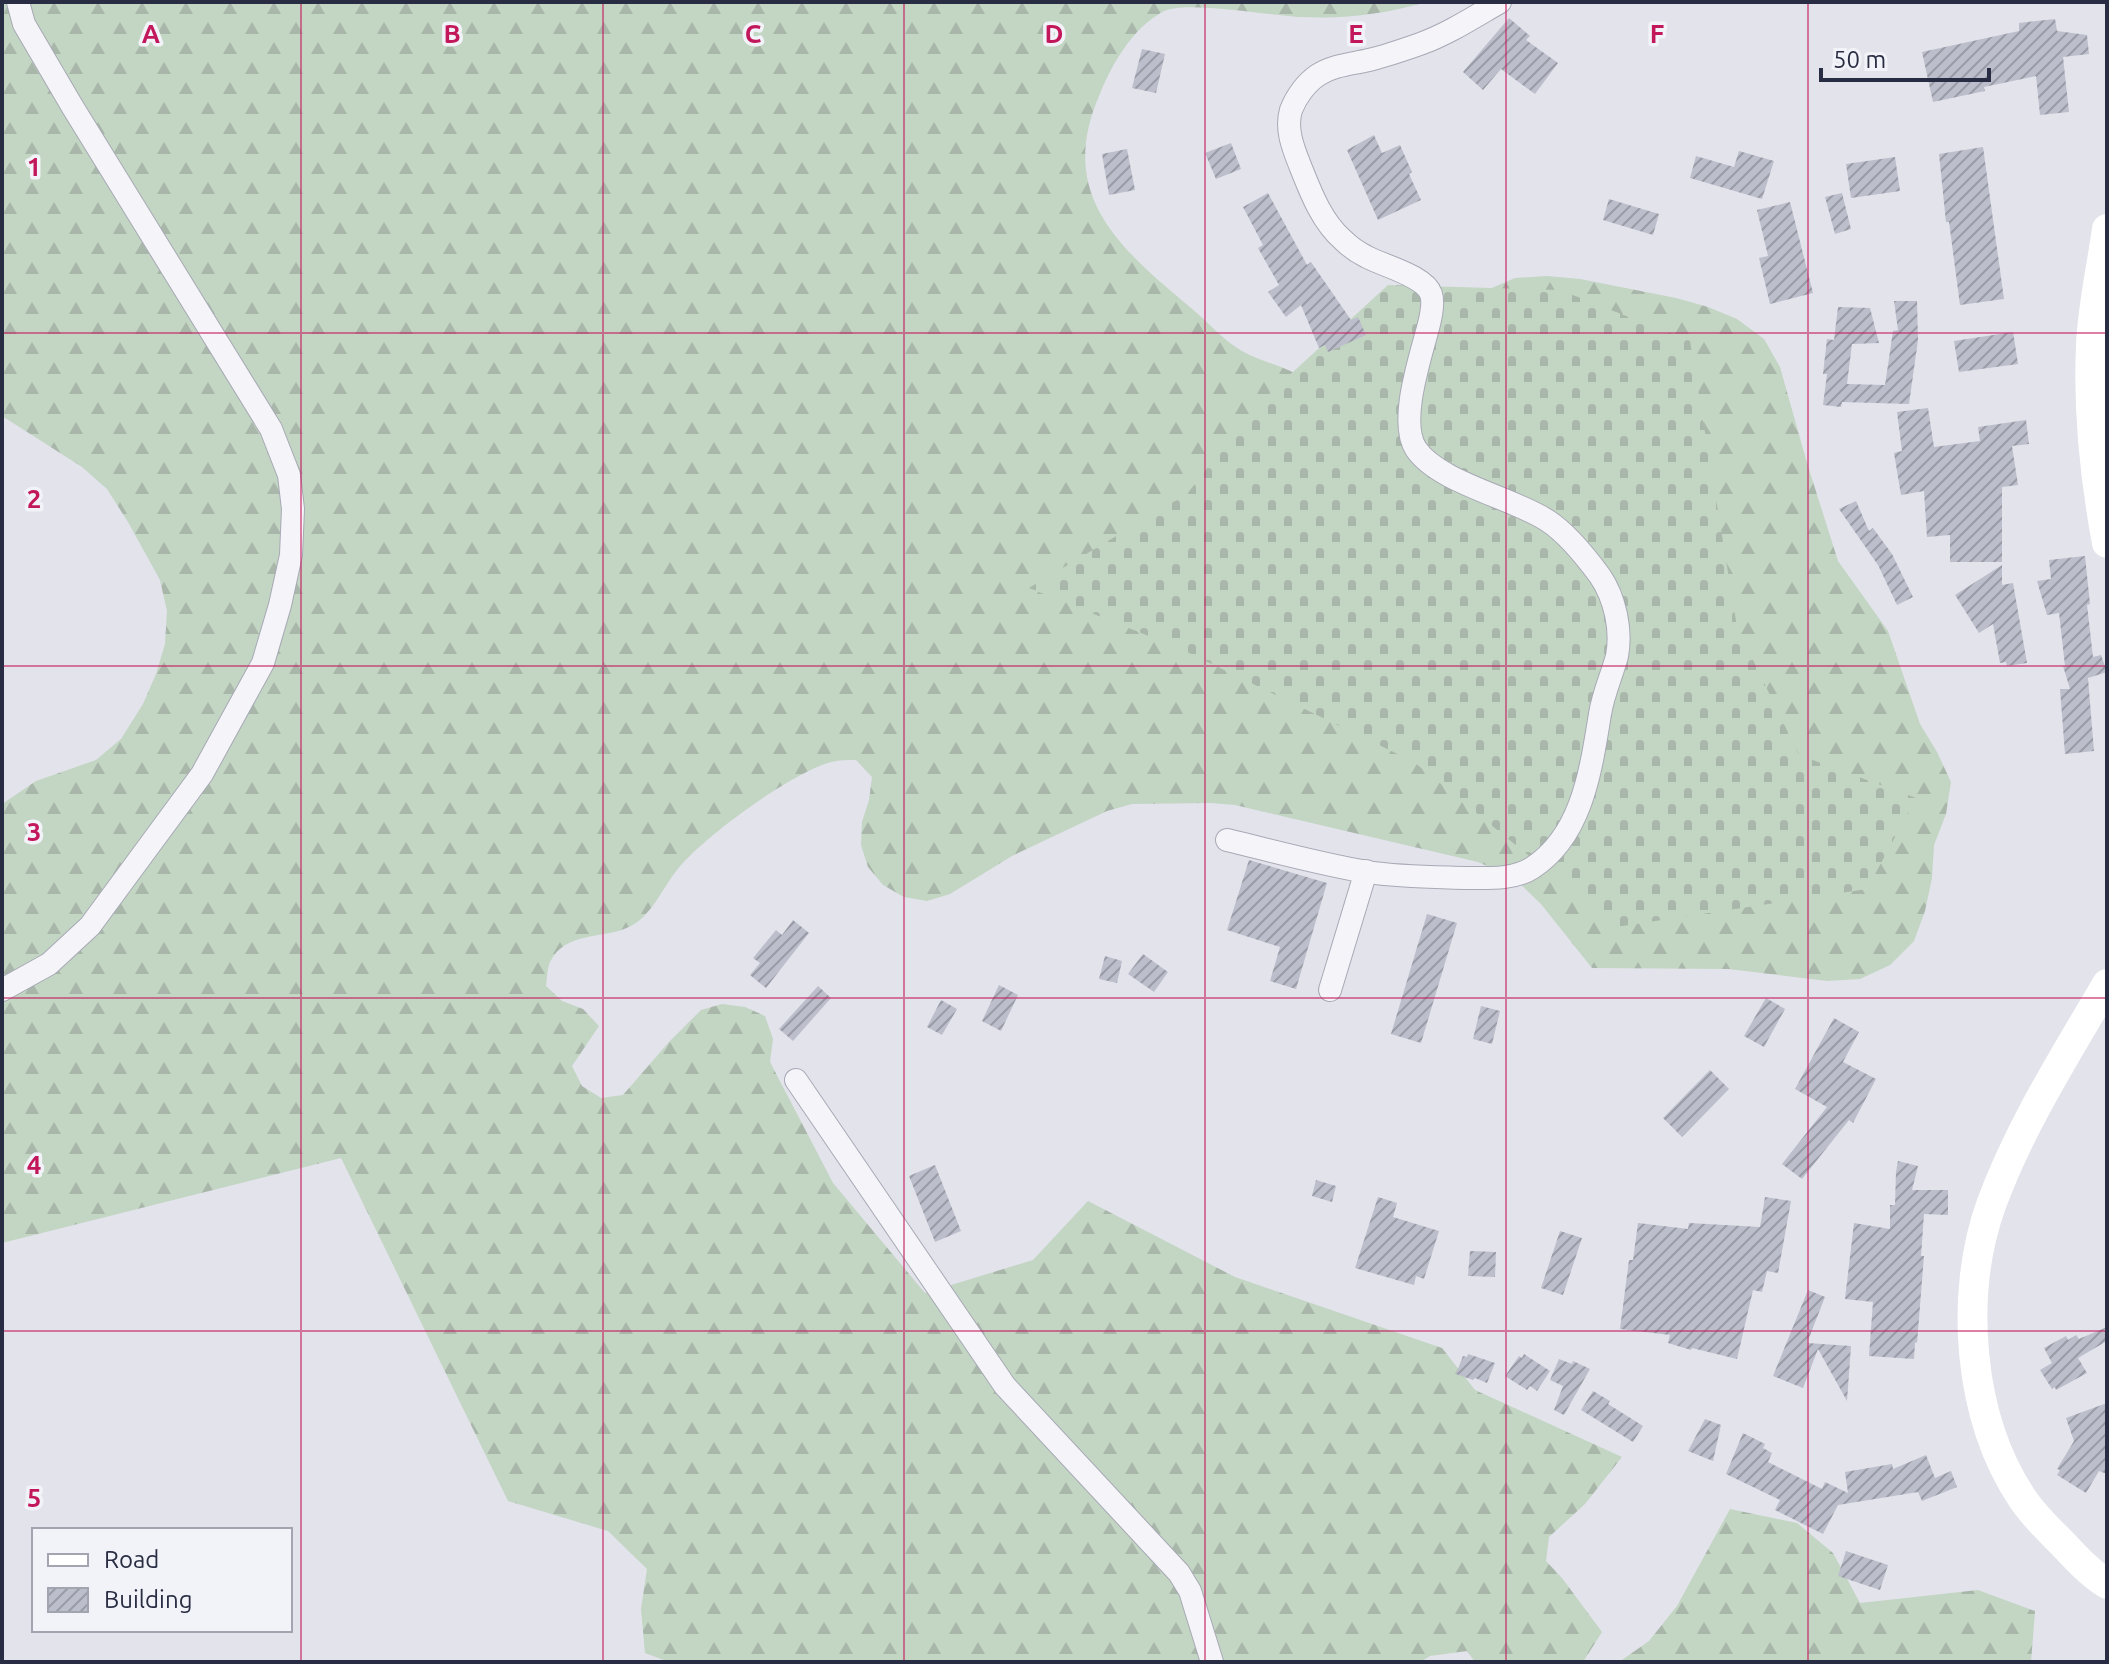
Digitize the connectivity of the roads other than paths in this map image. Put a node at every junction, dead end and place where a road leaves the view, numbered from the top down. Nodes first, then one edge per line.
1 (18, 2) edge
2 (1500, 2) edge
3 (2107, 229) edge
4 (2107, 543) edge
5 (1227, 840) dead end
6 (1366, 871) junction
7 (2107, 984) edge
8 (2, 990) edge
9 (1330, 990) dead end
10 (796, 1080) dead end
11 (2107, 1584) edge
12 (1212, 1662) edge

1 - 8 street
2 - 6 street
3 - 4 street
5 - 6 street
6 - 9 street
7 - 11 street
10 - 12 street

